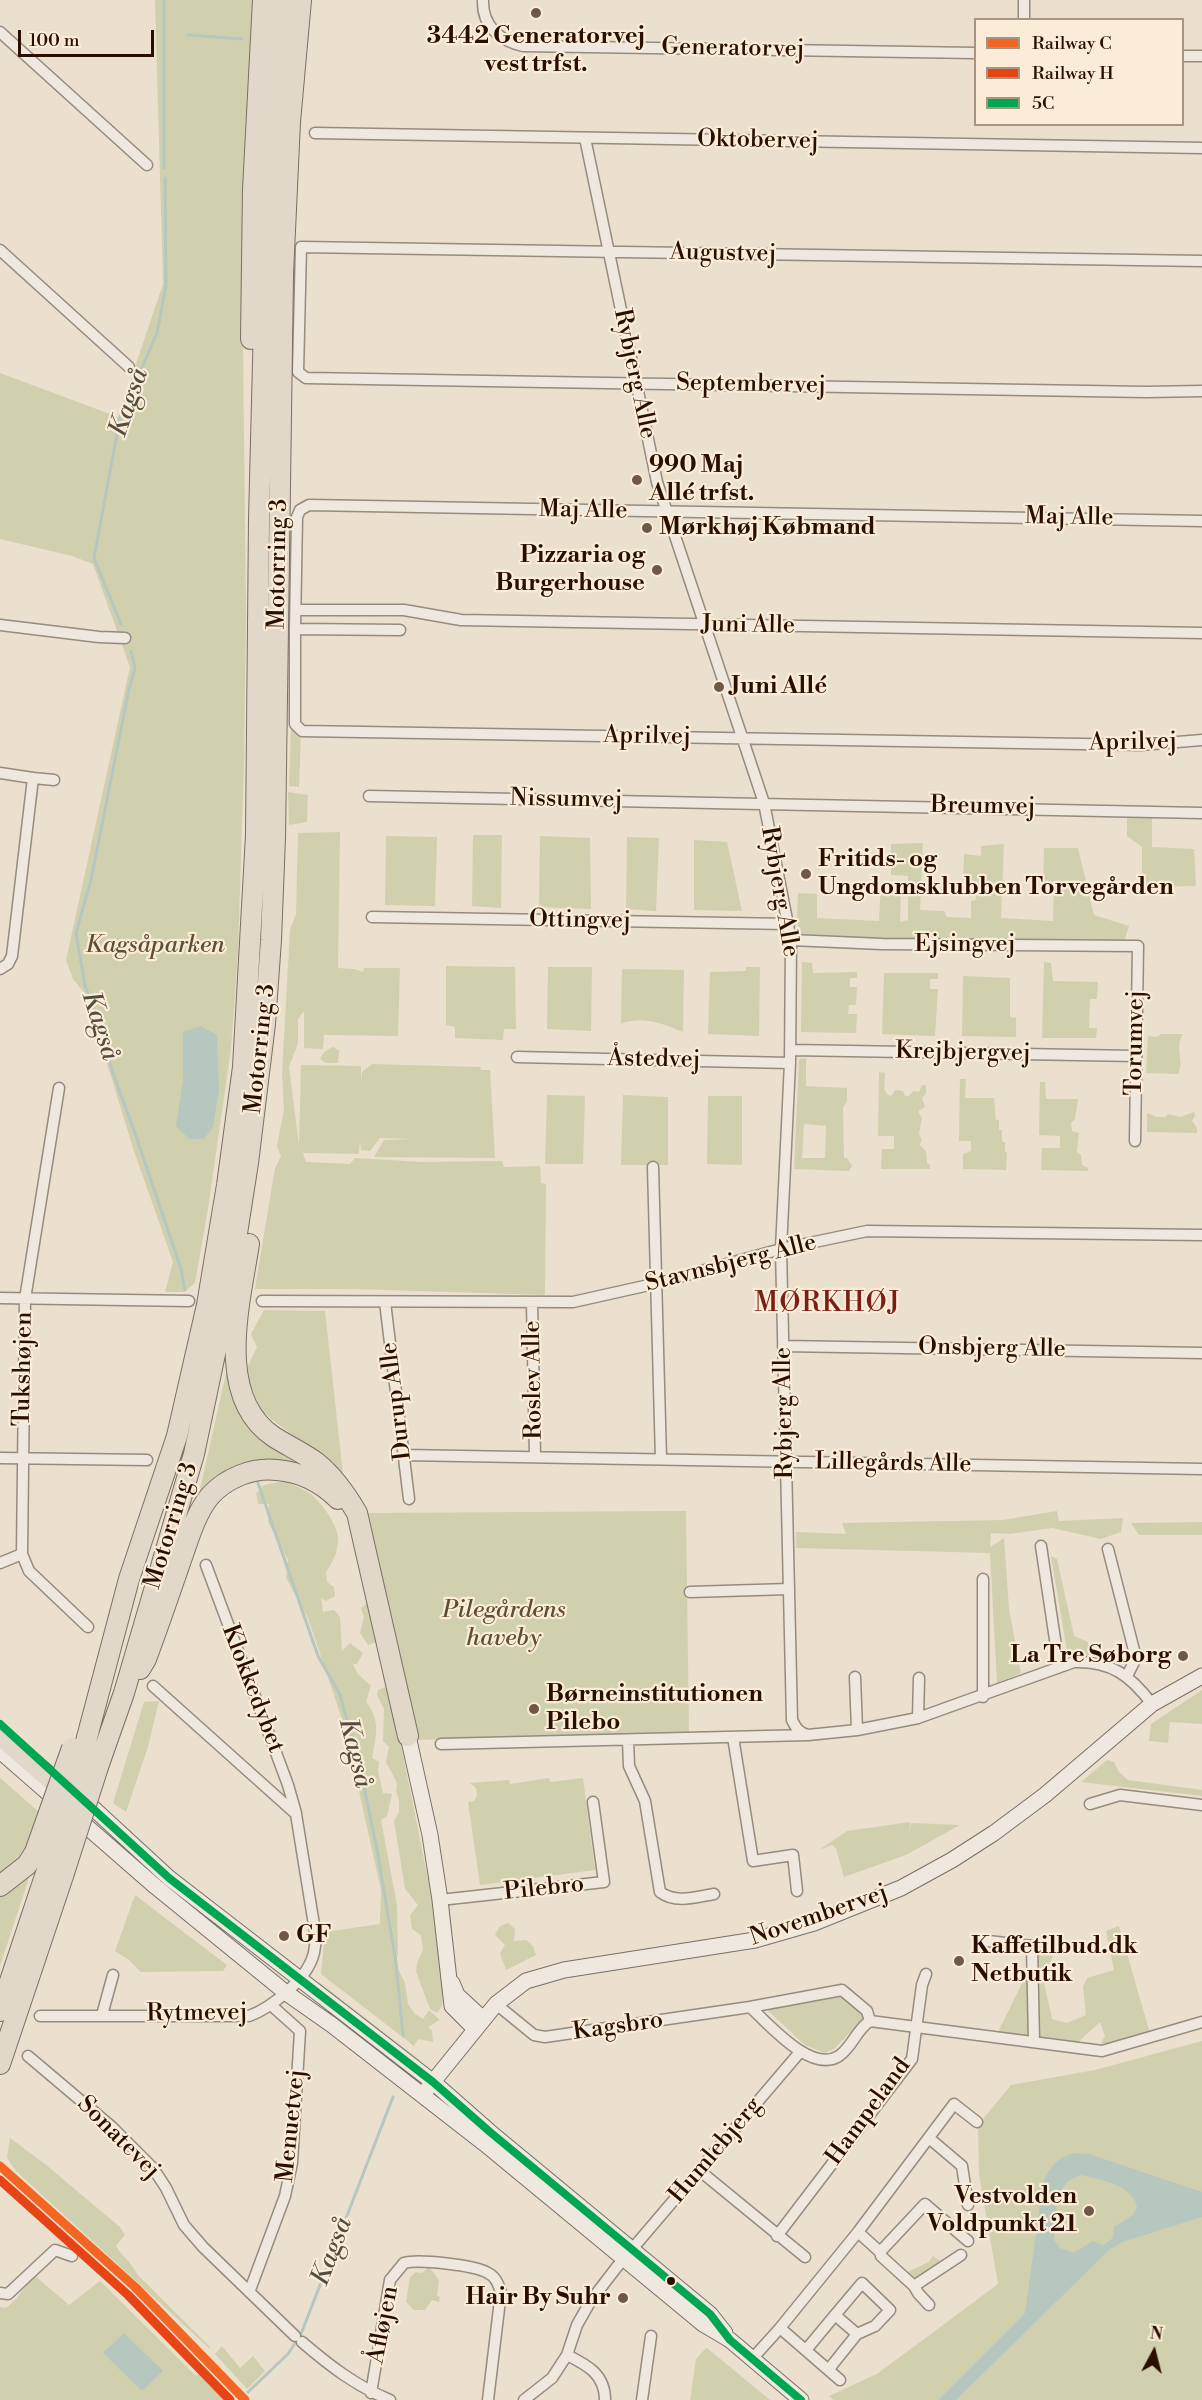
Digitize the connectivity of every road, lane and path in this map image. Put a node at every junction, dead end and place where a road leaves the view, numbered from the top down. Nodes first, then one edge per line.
1 (301, 0) edge
2 (483, 0) edge
3 (1024, 0) edge
4 (272, 3) edge
5 (1024, 18) edge
6 (0, 32) edge
7 (974, 53) edge
8 (1184, 56) edge
9 (1202, 56) edge
10 (315, 133) dead end
11 (585, 138) junction
12 (1202, 148) edge
13 (147, 165) dead end
14 (0, 250) edge
15 (608, 252) junction
16 (1202, 261) edge
17 (300, 304) joint
18 (129, 367) dead end
19 (635, 383) junction
20 (1202, 391) edge
21 (666, 512) junction
22 (1202, 521) edge
23 (296, 610) junction
24 (0, 625) edge
25 (703, 625) junction
26 (295, 629) junction
27 (400, 630) dead end
28 (1202, 633) edge
29 (125, 638) dead end
30 (741, 739) junction
31 (1202, 740) edge
32 (0, 774) edge
33 (33, 778) junction
34 (54, 780) dead end
35 (369, 796) dead end
36 (764, 803) junction
37 (1202, 813) edge
38 (372, 917) dead end
39 (789, 924) junction
40 (791, 940) junction
41 (1138, 946) joint
42 (0, 969) edge
43 (265, 1024) junction
44 (790, 1050) junction
45 (1136, 1056) junction
46 (517, 1057) dead end
47 (790, 1063) junction
48 (59, 1088) dead end
49 (1135, 1141) dead end
50 (653, 1167) dead end
51 (1202, 1235) edge
52 (781, 1249) junction
53 (657, 1283) junction
54 (0, 1298) edge
55 (25, 1299) junction
56 (189, 1301) dead end
57 (262, 1301) dead end
58 (385, 1302) junction
59 (532, 1303) junction
60 (783, 1346) junction
61 (1202, 1353) edge
62 (404, 1455) junction
63 (535, 1457) junction
64 (0, 1458) edge
65 (23, 1458) junction
66 (147, 1460) dead end
67 (661, 1460) junction
68 (786, 1462) junction
69 (1202, 1469) edge
70 (409, 1499) dead end
71 (359, 1531) junction
72 (1041, 1546) dead end
73 (1108, 1549) dead end
74 (22, 1554) junction
75 (0, 1563) edge
76 (206, 1565) dead end
77 (983, 1579) dead end
78 (789, 1589) junction
79 (690, 1592) dead end
80 (88, 1627) dead end
81 (1059, 1666) junction
82 (1127, 1676) junction
83 (1202, 1676) edge
84 (855, 1677) dead end
85 (919, 1678) dead end
86 (153, 1686) dead end
87 (124, 1693) junction
88 (983, 1696) junction
89 (1152, 1704) junction
90 (918, 1718) junction
91 (0, 1725) edge
92 (856, 1730) junction
93 (0, 1735) edge
94 (808, 1735) junction
95 (408, 1736) joint
96 (733, 1737) junction
97 (628, 1740) junction
98 (441, 1744) dead end
99 (0, 1751) edge
100 (84, 1757) junction
101 (78, 1795) junction
102 (593, 1802) dead end
103 (1090, 1804) dead end
104 (1202, 1805) edge
105 (296, 1814) junction
106 (49, 1863) junction
107 (0, 1886) edge
108 (797, 1891) dead end
109 (714, 1894) dead end
110 (440, 1900) junction
111 (988, 1941) dead end
112 (926, 1974) dead end
113 (113, 1975) dead end
114 (297, 1979) junction
115 (285, 1992) junction
116 (496, 2004) junction
117 (271, 2005) junction
118 (750, 2007) junction
119 (0, 2011) edge
120 (102, 2015) junction
121 (40, 2016) dead end
122 (870, 2021) junction
123 (1202, 2022) edge
124 (479, 2024) junction
125 (916, 2026) junction
126 (1034, 2041) junction
127 (800, 2052) junction
128 (28, 2056) dead end
129 (0, 2064) edge
130 (433, 2082) junction
131 (423, 2096) junction
132 (977, 2122) dead end
133 (929, 2138) junction
134 (700, 2171) junction
135 (968, 2205) dead end
136 (858, 2232) junction
137 (777, 2235) junction
138 (968, 2241) dead end
139 (880, 2252) junction
140 (628, 2254) junction
141 (72, 2256) dead end
142 (961, 2256) dead end
143 (805, 2257) dead end
144 (914, 2286) junction
145 (250, 2290) junction
146 (0, 2293) edge
147 (929, 2305) dead end
148 (836, 2315) junction
149 (780, 2328) junction
150 (857, 2334) junction
151 (651, 2336) dead end
152 (298, 2339) joint
153 (806, 2350) junction
154 (567, 2355) junction
155 (752, 2359) junction
156 (829, 2369) junction
157 (840, 2380) dead end
158 (371, 2393) junction
159 (529, 2399) edge
160 (390, 2400) edge
161 (488, 2400) edge
162 (605, 2400) edge
163 (642, 2400) edge
164 (801, 2400) edge

1 - 43 highway, Motorring 3
2 - 7 street, Generatorvej
3 - 5 street
4 - 100 highway, Motorring 3
6 - 13 street
8 - 9 street
10 - 11 street, Oktobervej
11 - 12 street, Oktobervej
11 - 15 street, Rybjerg Alle
14 - 18 street
15 - 16 street, Augustvej
15 - 17 street, Augustvej
15 - 19 street, Rybjerg Alle
17 - 19 street, Septembervej
19 - 20 street, Septembervej
19 - 21 street, Rybjerg Alle
21 - 22 street, Maj Alle
21 - 23 street, Maj Alle
21 - 25 street, Rybjerg Alle
23 - 25 street, Juni Alle
23 - 26 street, Maj Alle
24 - 29 street
25 - 28 street, Juni Alle
25 - 30 street, Rybjerg Alle
26 - 27 street
26 - 30 street, Aprilvej
30 - 31 street, Aprilvej
30 - 36 street, Rybjerg Alle
32 - 33 street
33 - 34 street
33 - 42 street
35 - 36 street, Nissumvej
36 - 37 street, Breumvej
36 - 39 street, Rybjerg Alle
38 - 39 street, Ottingvej
39 - 40 street, Rybjerg Alle
40 - 41 street, Ejsingvej
40 - 44 street, Rybjerg Alle
41 - 45 street, Torumvej
43 - 71 highway
43 - 87 highway, Motorring 3
44 - 45 street, Krejbjergvej
44 - 47 street, Rybjerg Alle
45 - 49 street, Torumvej
46 - 47 street, Åstedvej
47 - 52 street, Rybjerg Alle
48 - 55 street, Tukshøjen
50 - 53 street
51 - 52 street, Stavnsbjerg Alle
52 - 53 street, Stavnsbjerg Alle
52 - 60 street, Rybjerg Alle
53 - 59 street, Stavnsbjerg Alle
53 - 67 street
54 - 55 street
55 - 56 street
55 - 65 street, Tukshøjen
57 - 58 street, Stavnsbjerg Alle
58 - 59 street, Stavnsbjerg Alle
58 - 62 street, Durup Alle
59 - 63 street, Roslev Alle
60 - 61 street, Onsbjerg Alle
60 - 68 street, Rybjerg Alle
62 - 63 street, Lillegårds Alle
62 - 70 street, Durup Alle
63 - 67 street, Lillegårds Alle
64 - 65 street
65 - 66 street
65 - 74 street, Tukshøjen
67 - 68 street, Lillegårds Alle
68 - 69 street, Lillegårds Alle
68 - 78 street, Rybjerg Alle
71 - 87 highway
71 - 95 highway
72 - 81 street
73 - 82 street
74 - 75 street
74 - 80 street
76 - 105 street, Klokkedybet
77 - 88 street
78 - 79 street
78 - 94 street, Rybjerg Alle
81 - 82 street
81 - 88 street
82 - 89 street
83 - 89 main road, Novembervej
84 - 92 street
85 - 90 street
86 - 105 street, Klokkedybet
87 - 100 highway, Motorring 3
88 - 90 street
89 - 116 main road, Novembervej
90 - 92 street
91 - 101 main road
92 - 94 street
93 - 101 highway
94 - 96 street
95 - 110 main road
96 - 97 street
96 - 108 street
97 - 98 street
97 - 109 street
99 - 115 main road
100 - 106 highway, Motorring 3, bridge
100 - 106 highway, bridge
101 - 114 main road
102 - 110 street, Pilebro
103 - 104 street
105 - 114 street, Klokkedybet
106 - 107 highway
106 - 119 highway, Motorring 3
106 - 129 highway, Motorring 3
110 - 124 main road
111 - 126 street
112 - 125 street, Hampeland
113 - 120 street
114 - 115 street, Rytmevej
114 - 130 main road
115 - 117 street, Rytmevej
115 - 131 main road
116 - 118 street, Kagsbro
116 - 124 main road, Novembervej
117 - 120 street, Rytmevej
117 - 145 street, Menuetvej
118 - 122 street, Kagsbro
118 - 127 street
120 - 121 street, Rytmevej
122 - 125 street
122 - 127 street
123 - 126 street
124 - 130 main road, Novembervej
125 - 126 street
125 - 137 street, Hampeland
127 - 134 street, Humlebjerg
128 - 145 street, Sonatevej
130 - 131 main road, Novembervej
130 - 140 main road
131 - 140 main road
132 - 133 street
133 - 135 street
133 - 136 street
134 - 137 street
134 - 140 street, Humlebjerg
136 - 139 street
136 - 149 street
137 - 143 street
138 - 139 street
139 - 144 street
140 - 154 street
140 - 155 main road
141 - 146 street
142 - 144 street
144 - 147 street
145 - 152 street, Sonatevej
148 - 150 street
148 - 150 street
148 - 153 street
149 - 153 street
149 - 155 street
150 - 156 street
151 - 163 street
152 - 158 street, Åfløjen
153 - 156 street
154 - 159 street
154 - 162 street
155 - 164 main road
156 - 157 street
158 - 160 street, Åfløjen
158 - 161 street, Åfløjen

